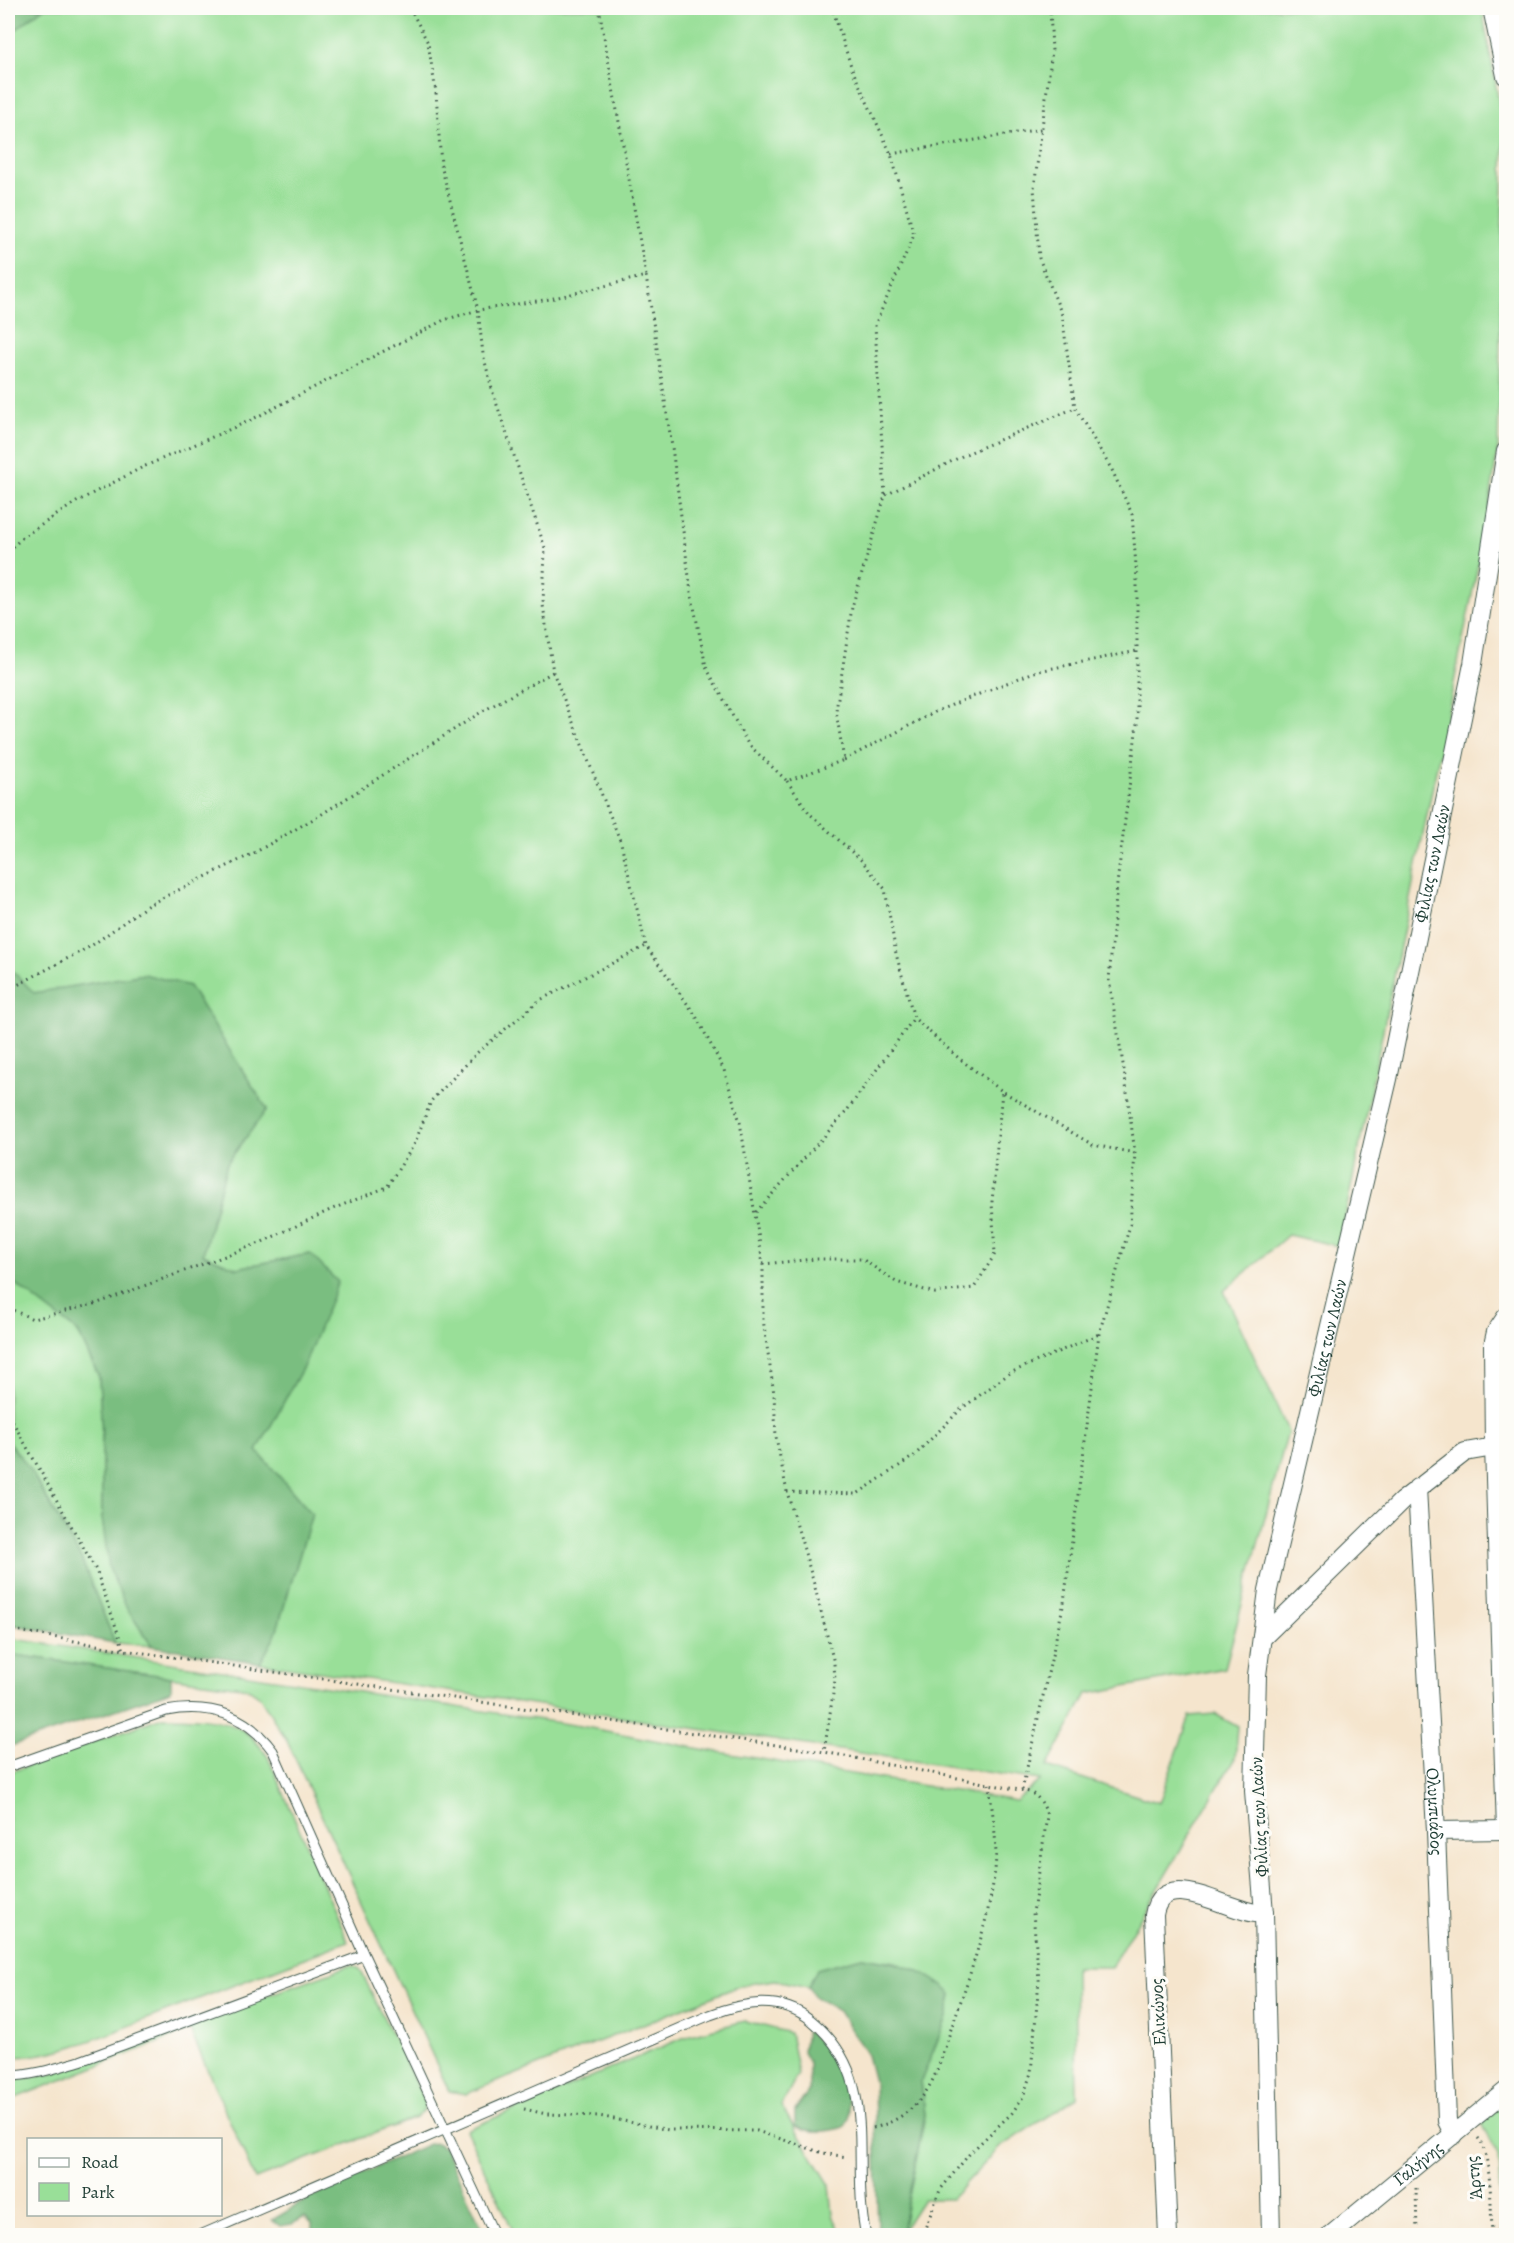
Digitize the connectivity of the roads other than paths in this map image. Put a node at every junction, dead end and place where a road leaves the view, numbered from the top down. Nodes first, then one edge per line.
1 (1492, 8) edge
2 (1506, 76) edge
3 (1506, 452) edge
4 (1506, 1317) edge
5 (1494, 1447) junction
6 (1417, 1488) junction
7 (1262, 1638) junction
8 (8, 1767) edge
9 (1436, 1831) junction
10 (1506, 1831) edge
11 (1264, 1912) junction
12 (364, 1955) junction
13 (8, 2076) edge
14 (1506, 2091) edge
15 (444, 2128) junction
16 (1460, 2130) junction
17 (198, 2235) edge
18 (495, 2235) edge
19 (866, 2235) edge
20 (1168, 2235) edge
21 (1271, 2235) edge
22 (1330, 2235) edge

1 - 2 street
3 - 7 street, Φιλίας των Λαών
4 - 5 street
5 - 6 street
5 - 10 street
6 - 7 street
6 - 9 street, Ολυμπιάδος
7 - 11 street, Φιλίας των Λαών
8 - 12 lane
9 - 10 street
9 - 16 street, Ολυμπιάδος
11 - 20 street, Ελικώνος
11 - 21 street, Φιλίας των Λαών
12 - 13 lane
12 - 15 lane
14 - 16 street, Γαλήνης
15 - 17 lane
15 - 18 lane
15 - 19 lane
16 - 22 street, Γαλήνης

